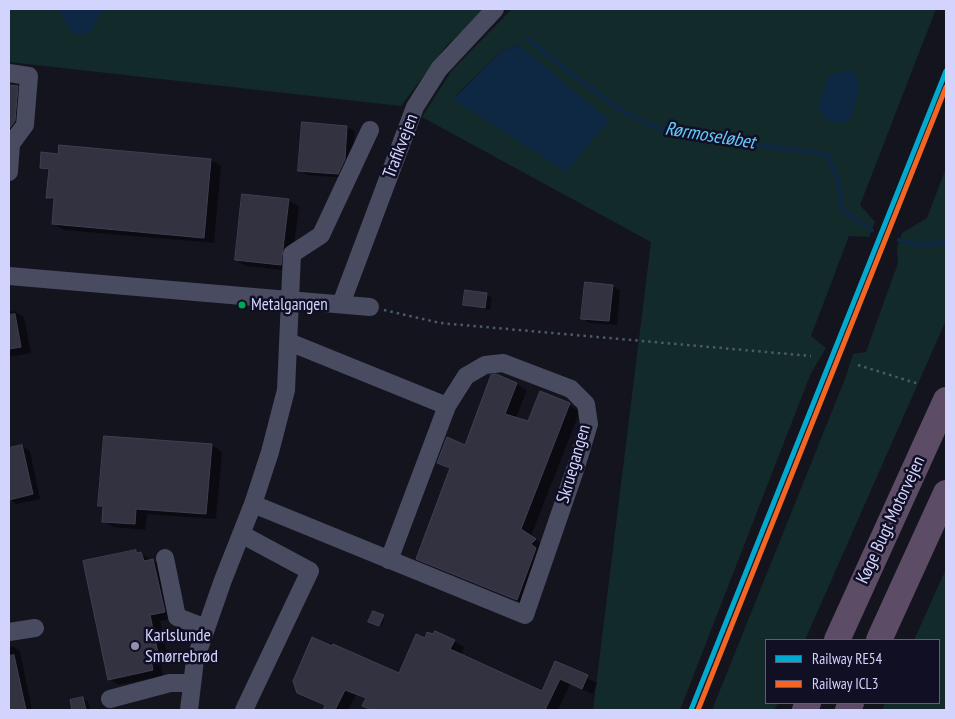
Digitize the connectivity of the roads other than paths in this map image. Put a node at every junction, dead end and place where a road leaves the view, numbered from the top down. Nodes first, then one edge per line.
1 (495, 9) edge
2 (9, 73) edge
3 (370, 130) dead end
4 (9, 172) edge
5 (9, 276) edge
6 (291, 300) junction
7 (341, 304) junction
8 (370, 307) road end
9 (289, 342) junction
10 (946, 400) edge
11 (447, 406) junction
12 (946, 493) edge
13 (253, 504) junction
14 (241, 534) junction
15 (165, 558) dead end
16 (389, 560) junction
17 (35, 628) dead end
18 (206, 628) junction
19 (9, 632) edge
20 (836, 639) edge
21 (879, 639) edge
22 (192, 683) junction
23 (110, 699) dead end
24 (190, 710) edge
25 (244, 710) edge

1 - 7 street, Trafikvejen
2 - 4 street
3 - 6 street
5 - 6 street
6 - 7 street
6 - 9 street
7 - 8 street
9 - 11 street
9 - 13 street
10 - 20 highway, Køge Bugt Motorvejen
11 - 16 street, Skruegangen
11 - 16 street, Skruegangen
12 - 21 highway
13 - 14 street
13 - 16 street, Skruegangen
14 - 18 street
14 - 25 street
15 - 18 street
17 - 19 street
18 - 22 street
22 - 23 street
22 - 24 street

